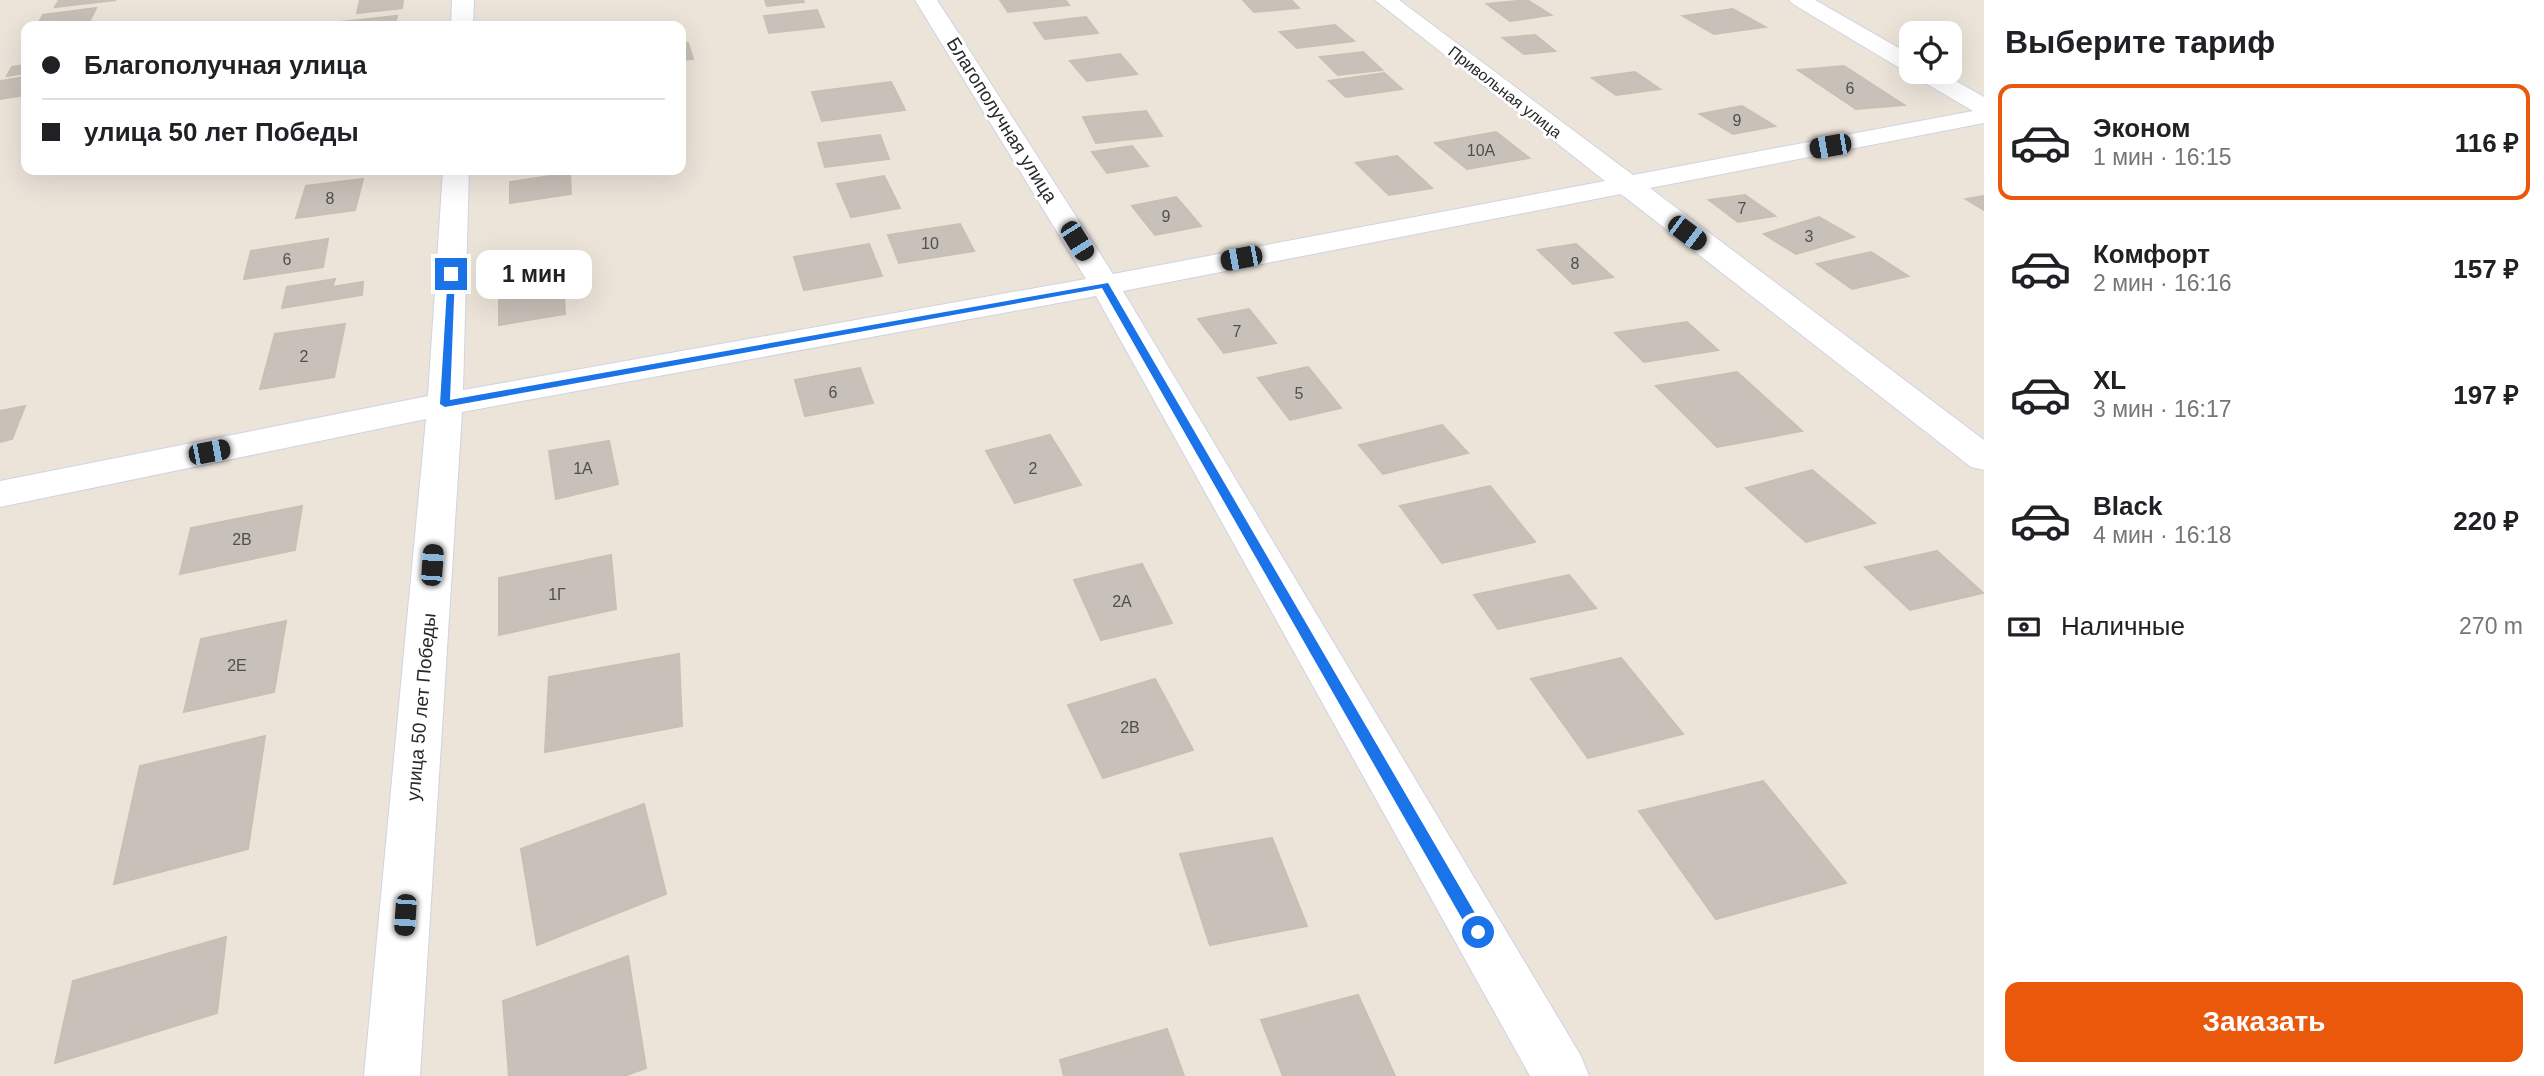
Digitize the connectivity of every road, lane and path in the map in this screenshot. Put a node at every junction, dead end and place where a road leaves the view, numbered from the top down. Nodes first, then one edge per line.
1 (463, 0) edge
2 (926, 0) edge
3 (1386, 0) edge
4 (1800, 0) edge
5 (462, 21) edge
6 (1899, 58) edge
7 (1944, 84) edge
8 (1984, 107) edge
9 (1984, 116) edge
10 (456, 175) edge
11 (1624, 184) junction
12 (1105, 285) junction
13 (445, 404) junction
14 (1984, 458) edge
15 (0, 494) edge
16 (392, 1076) edge
17 (1561, 1076) edge

1 - 5 street
2 - 12 street, Благополучная улица
3 - 11 street, Привольная улица
4 - 6 street
7 - 8 street
9 - 11 street
10 - 13 street, улица 50 лет Победы
11 - 12 street
11 - 14 street, Привольная улица
12 - 13 street
12 - 17 street, Благополучная улица
13 - 15 street
13 - 16 street, улица 50 лет Победы

